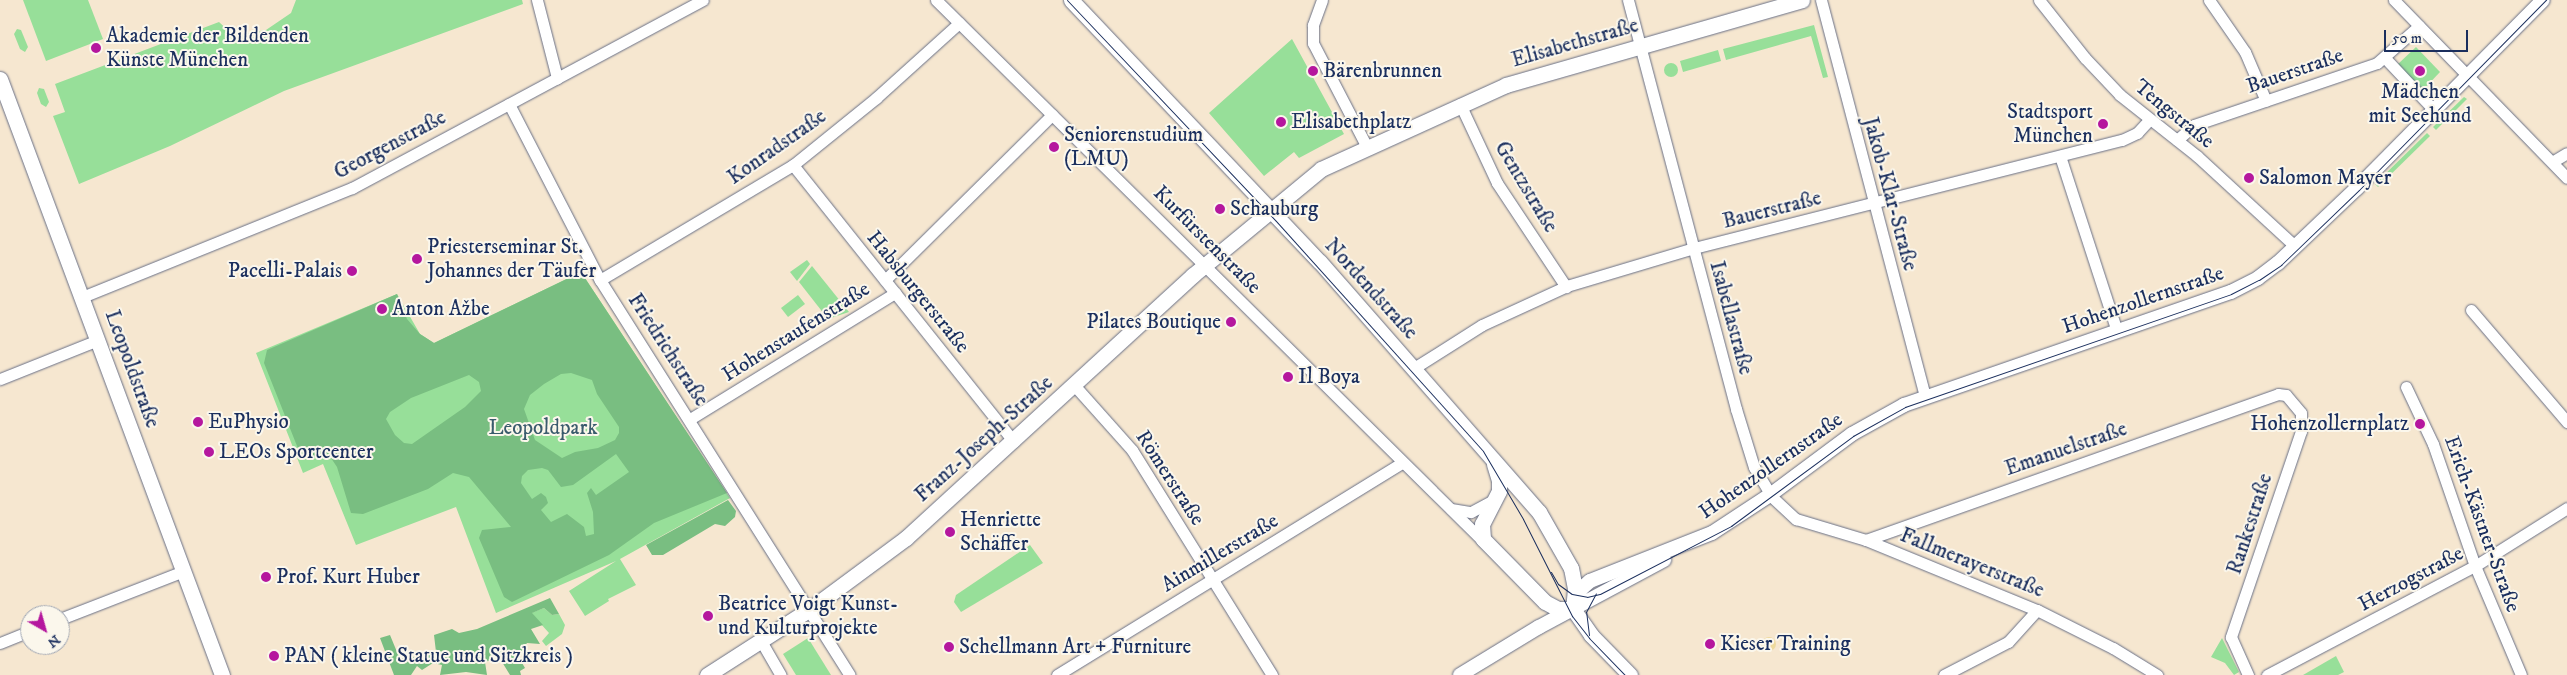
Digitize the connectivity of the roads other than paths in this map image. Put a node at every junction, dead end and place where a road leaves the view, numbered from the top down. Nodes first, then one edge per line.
1 (537, 0) edge
2 (703, 0) edge
3 (936, 0) edge
4 (1071, 0) edge
5 (1323, 0) edge
6 (1328, 0) edge
7 (1628, 0) edge
8 (1802, 0) edge
9 (1821, 0) edge
10 (2039, 0) edge
11 (2209, 0) edge
12 (2394, 0) edge
13 (2543, 0) edge
14 (959, 23) junction
15 (2419, 26) junction
16 (1640, 46) junction
17 (2385, 58) junction
18 (2468, 75) junction
19 (557, 78) junction
20 (0, 79) edge
21 (2266, 101) junction
22 (509, 104) junction
23 (1460, 104) junction
24 (2434, 110) junction
25 (1052, 115) junction
26 (2149, 120) junction
27 (2177, 140) junction
28 (1367, 147) junction
29 (2567, 153) edge
30 (2060, 156) junction
31 (2552, 162) junction
32 (793, 165) junction
33 (2567, 178) edge
34 (1873, 204) junction
35 (1270, 209) junction
36 (2296, 247) junction
37 (1694, 248) junction
38 (1203, 266) junction
39 (600, 280) junction
40 (885, 280) junction
41 (1566, 287) junction
42 (895, 293) junction
43 (82, 297) junction
44 (2471, 310) dead end
45 (2117, 331) junction
46 (98, 340) junction
47 (1414, 368) junction
48 (0, 379) edge
49 (1074, 385) junction
50 (2406, 387) dead end
51 (2278, 394) joint
52 (1925, 396) junction
53 (690, 419) junction
54 (2567, 422) edge
55 (1014, 442) junction
56 (1492, 458) junction
57 (1402, 462) junction
58 (1770, 495) junction
59 (1496, 498) junction
60 (1529, 500) junction
61 (1450, 508) junction
62 (2567, 508) edge
63 (1866, 540) junction
64 (1692, 543) junction
65 (1486, 544) junction
66 (2475, 566) junction
67 (184, 571) junction
68 (1573, 575) junction
69 (1594, 578) junction
70 (1212, 579) junction
71 (810, 609) junction
72 (1573, 609) junction
73 (2036, 610) junction
74 (70, 615) edge
75 (20, 635) edge
76 (760, 641) junction
77 (0, 643) edge
78 (222, 675) edge
79 (707, 675) edge
80 (782, 675) edge
81 (850, 675) edge
82 (1057, 675) edge
83 (1272, 675) edge
84 (1460, 675) edge
85 (1630, 675) edge
86 (1944, 675) edge
87 (2157, 675) edge
88 (2248, 675) edge
89 (2267, 675) edge
90 (2521, 675) edge

1 - 19 street
2 - 19 street, Georgenstraße
3 - 14 street, Kurfürstenstraße
4 - 35 main road, Nordendstraße
5 - 6 street
5 - 28 street
7 - 16 street, Isabellastraße
8 - 16 main road, Elisabethstraße
9 - 34 street, Jakob-Klar-Straße
10 - 26 street, Tengstraße
11 - 21 street
12 - 15 street
13 - 18 street, Hohenzollernstraße
14 - 25 street, Kurfürstenstraße
14 - 32 street, Konradstraße
15 - 17 street, Bauerstraße
15 - 18 street
16 - 23 main road, Elisabethstraße
16 - 37 street, Isabellastraße
17 - 21 street, Bauerstraße
17 - 24 street
18 - 24 street, Hohenzollernstraße
18 - 31 street
19 - 22 street, Georgenstraße
20 - 43 main road, Leopoldstraße
21 - 27 street, Bauerstraße
22 - 39 street, Friedrichstraße
22 - 43 street, Georgenstraße
23 - 28 main road, Elisabethstraße
23 - 41 street, Gentzstraße
24 - 36 street, Hohenzollernstraße
25 - 38 street, Kurfürstenstraße
25 - 40 street, Hohenstaufenstraße
26 - 27 street, Tengstraße
26 - 30 street, Bauerstraße
27 - 36 street, Tengstraße
28 - 35 main road
29 - 31 street
30 - 34 street, Bauerstraße
30 - 45 street
31 - 33 street
32 - 39 street, Konradstraße
32 - 40 street, Habsburgerstraße
34 - 37 street, Bauerstraße
34 - 52 street, Jakob-Klar-Straße
35 - 38 main road, Franz-Joseph-Straße
35 - 47 main road, Nordendstraße
36 - 45 street, Hohenzollernstraße
37 - 41 street, Bauerstraße
37 - 58 street, Isabellastraße
38 - 49 main road, Franz-Joseph-Straße
38 - 57 street, Kurfürstenstraße
39 - 53 street, Friedrichstraße
40 - 42 street, Habsburgerstraße
41 - 47 street, Bauerstraße
42 - 53 street, Hohenstaufenstraße
42 - 55 street, Habsburgerstraße
43 - 46 main road, Leopoldstraße
44 - 54 street
45 - 52 street, Hohenzollernstraße
46 - 48 street
46 - 67 main road, Leopoldstraße
47 - 56 main road, Nordendstraße
49 - 55 main road, Franz-Joseph-Straße
49 - 70 street, Römerstraße
50 - 66 street, Erich-Kästner-Straße
51 - 63 street, Emanuelstraße
51 - 88 street, Rankestraße
52 - 58 street, Hohenzollernstraße
53 - 71 street, Friedrichstraße
55 - 71 main road, Franz-Joseph-Straße
56 - 59 main road
56 - 60 main road, Nordendstraße
57 - 61 street, Kurfürstenstraße
57 - 70 street, Ainmillerstraße
58 - 63 street, Fallmerayerstraße
58 - 64 street, Hohenzollernstraße
59 - 60 main road
59 - 61 street
59 - 65 main road
60 - 68 main road, Nordendstraße
61 - 65 street, Kurfürstenstraße
62 - 66 street, Herzogstraße
63 - 73 street, Fallmerayerstraße
64 - 69 street, Hohenzollernstraße
64 - 72 street, Hohenzollernstraße
65 - 72 main road
66 - 89 street, Herzogstraße
66 - 90 street, Erich-Kästner-Straße
67 - 74 street
67 - 78 main road, Leopoldstraße
68 - 69 street, Hohenzollernstraße
68 - 72 main road
69 - 72 street, Hohenzollernstraße
70 - 82 street, Ainmillerstraße
70 - 83 street, Römerstraße
71 - 76 main road, Franz-Joseph-Straße
71 - 81 street, Friedrichstraße
72 - 84 street, Hohenzollernstraße
72 - 85 main road
73 - 86 street
73 - 87 street, Fallmerayerstraße
75 - 77 street
76 - 79 main road, Franz-Joseph-Straße
76 - 80 street

